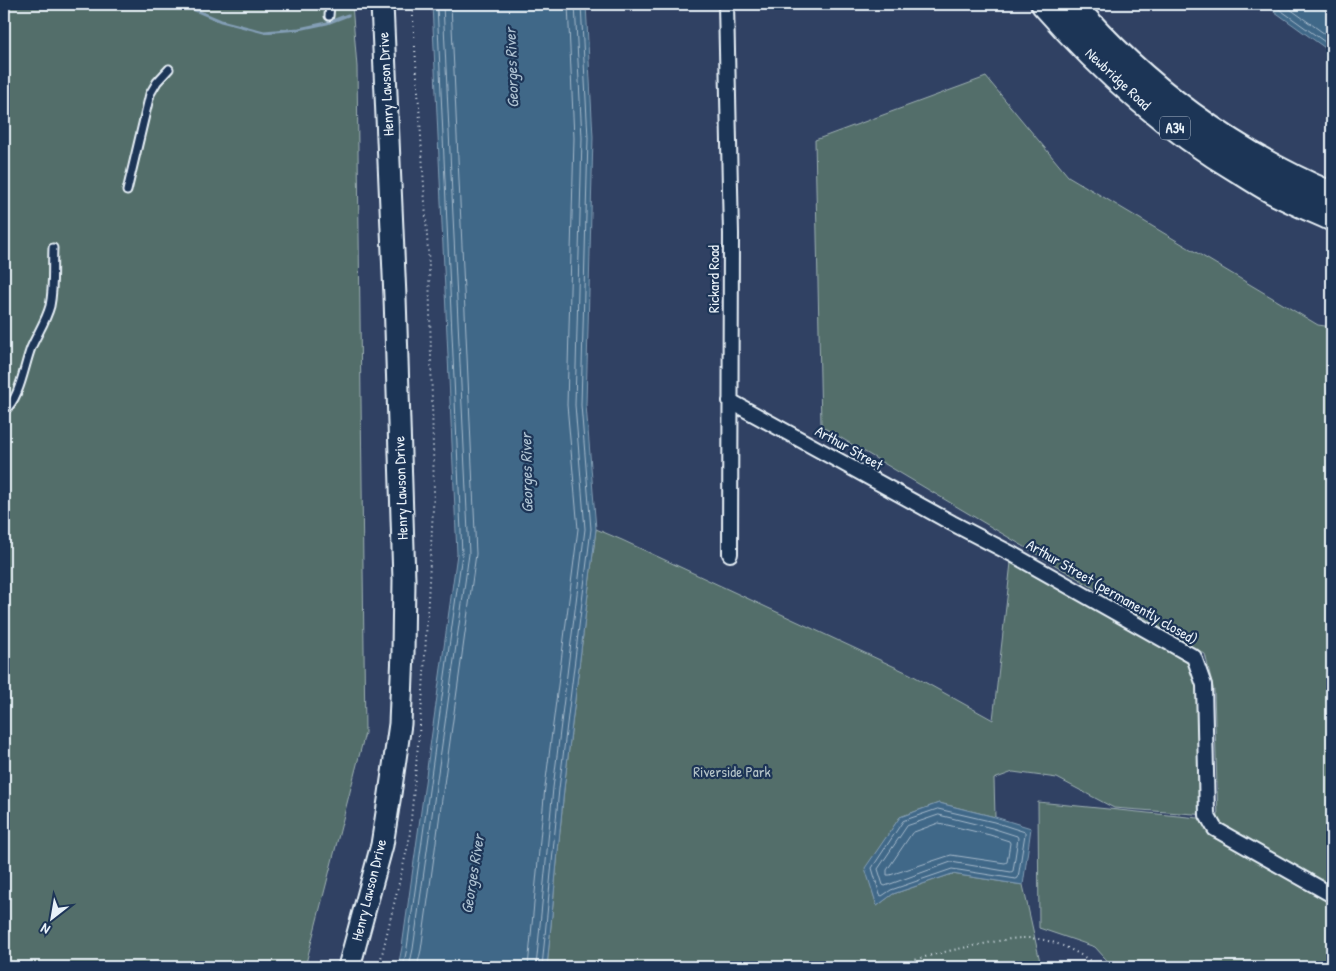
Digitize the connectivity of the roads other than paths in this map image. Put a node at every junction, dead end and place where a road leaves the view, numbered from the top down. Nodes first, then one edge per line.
1 (330, 4) edge
2 (382, 4) edge
3 (726, 4) edge
4 (1044, 4) edge
5 (1072, 4) edge
6 (329, 16) dead end
7 (169, 69) dead end
8 (127, 191) dead end
9 (1332, 195) edge
10 (1332, 218) edge
11 (53, 248) dead end
12 (730, 401) junction
13 (4, 411) edge
14 (952, 523) joint
15 (730, 554) dead end
16 (1332, 895) edge
17 (349, 967) edge

1 - 6 lane
2 - 17 main road, Henry Lawson Drive
3 - 12 street, Rickard Road
4 - 10 highway, Newbridge Road / A34
5 - 9 highway, Newbridge Road / A34
7 - 8 lane
11 - 13 lane
12 - 14 street, Arthur Street
12 - 15 street, Rickard Road
14 - 16 street, Arthur Street (permanently closed)

